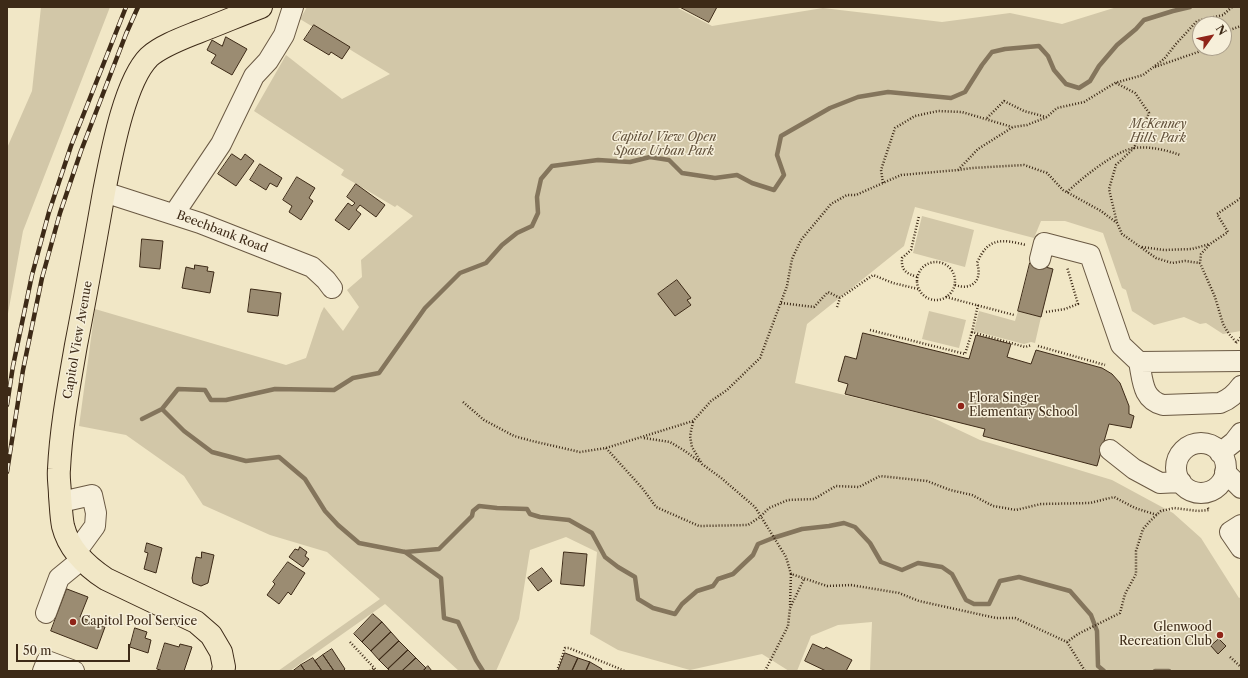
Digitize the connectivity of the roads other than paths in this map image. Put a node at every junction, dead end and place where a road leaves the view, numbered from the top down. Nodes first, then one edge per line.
1 (261, 7) edge
2 (293, 7) edge
3 (104, 192) junction
4 (174, 214) junction
5 (1041, 254) road end
6 (332, 288) dead end
7 (1241, 361) edge
8 (1139, 362) junction
9 (1241, 386) edge
10 (1241, 433) edge
11 (1110, 450) dead end
12 (1220, 453) junction
13 (1225, 472) junction
14 (1181, 482) junction
15 (1241, 488) edge
16 (61, 502) junction
17 (1241, 525) edge
18 (1241, 548) edge
19 (78, 556) junction
20 (46, 612) dead end
21 (43, 671) edge
22 (74, 671) edge
23 (223, 671) edge

1 - 3 main road, Capitol View Avenue
2 - 4 street
3 - 4 street, Beechbank Road
3 - 16 main road, Capitol View Avenue
4 - 6 street, Beechbank Road
5 - 8 street
7 - 8 street
8 - 9 street
10 - 12 street
11 - 14 street
12 - 13 street
12 - 14 street
13 - 14 street
13 - 15 street
16 - 19 main road, Capitol View Avenue
16 - 19 street
17 - 18 street
19 - 20 street
19 - 23 main road, Capitol View Avenue
21 - 22 street

